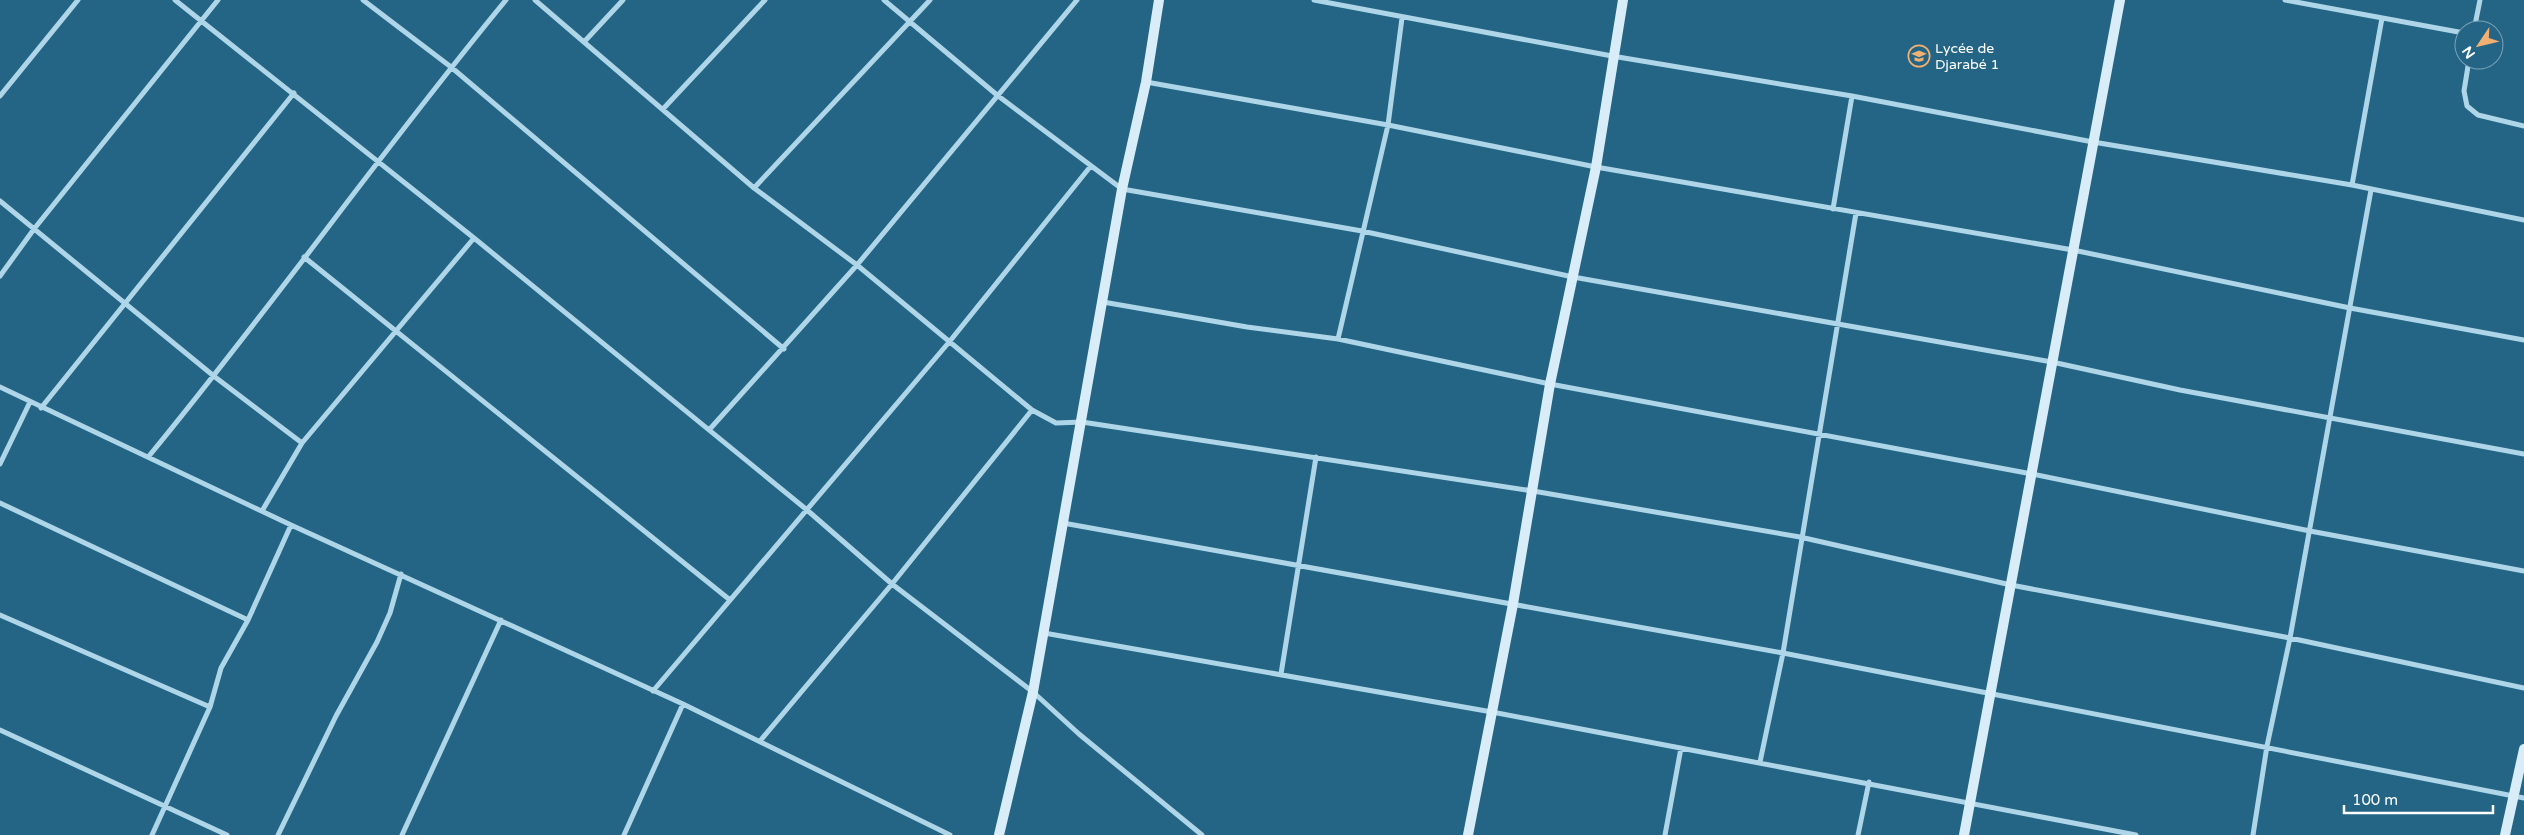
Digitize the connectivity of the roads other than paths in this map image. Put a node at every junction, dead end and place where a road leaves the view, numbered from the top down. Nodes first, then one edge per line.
1 (78, 0) edge
2 (175, 0) edge
3 (218, 0) edge
4 (363, 0) edge
5 (506, 0) edge
6 (535, 0) edge
7 (623, 0) edge
8 (765, 0) edge
9 (884, 0) edge
10 (930, 0) edge
11 (1077, 0) edge
12 (1159, 0) edge
13 (1314, 0) edge
14 (1623, 0) edge
15 (2120, 0) edge
16 (2285, 0) edge
17 (2480, 0) edge
18 (1402, 18) junction
19 (2382, 18) junction
20 (202, 20) junction
21 (2476, 20) edge
22 (910, 22) junction
23 (2454, 31) edge
24 (584, 42) junction
25 (1612, 56) junction
26 (451, 67) junction
27 (2467, 70) edge
28 (1146, 82) junction
29 (294, 93) junction
30 (997, 95) junction
31 (0, 96) edge
32 (1852, 96) junction
33 (663, 110) junction
34 (1388, 125) junction
35 (2524, 126) edge
36 (2093, 142) junction
37 (378, 161) junction
38 (1090, 167) junction
39 (1596, 167) junction
40 (2352, 186) junction
41 (754, 188) junction
42 (1122, 189) junction
43 (2371, 190) junction
44 (0, 201) edge
45 (1833, 208) junction
46 (1856, 213) junction
47 (2524, 220) edge
48 (34, 229) junction
49 (1362, 232) junction
50 (474, 238) junction
51 (2073, 250) junction
52 (304, 257) junction
53 (858, 265) junction
54 (0, 276) edge
55 (1573, 277) junction
56 (1103, 302) junction
57 (124, 304) junction
58 (2350, 308) junction
59 (1836, 325) junction
60 (395, 330) junction
61 (1338, 339) junction
62 (2524, 340) edge
63 (950, 341) junction
64 (784, 349) junction
65 (2052, 362) junction
66 (215, 377) junction
67 (1550, 384) junction
68 (0, 386) edge
69 (30, 402) junction
70 (40, 408) junction
71 (1032, 410) junction
72 (2330, 418) junction
73 (1082, 422) junction
74 (710, 430) junction
75 (1819, 434) junction
76 (302, 443) junction
77 (2524, 454) edge
78 (149, 456) junction
79 (1316, 457) junction
80 (0, 464) edge
81 (2032, 474) junction
82 (1533, 491) junction
83 (0, 503) edge
84 (807, 510) junction
85 (262, 511) junction
86 (1062, 523) junction
87 (291, 525) junction
88 (2310, 531) junction
89 (1800, 537) junction
90 (1298, 564) junction
91 (2524, 571) edge
92 (401, 574) junction
93 (892, 584) junction
94 (2011, 585) junction
95 (730, 600) junction
96 (1513, 604) junction
97 (0, 615) edge
98 (248, 620) junction
99 (501, 620) junction
100 (1044, 633) junction
101 (2290, 638) junction
102 (1783, 653) junction
103 (1281, 674) junction
104 (2524, 688) edge
105 (653, 691) junction
106 (1033, 692) junction
107 (1990, 695) junction
108 (683, 704) junction
109 (210, 707) junction
110 (1492, 712) junction
111 (0, 730) edge
112 (760, 741) junction
113 (2267, 746) junction
114 (1681, 748) junction
115 (2524, 749) edge
116 (1760, 762) junction
117 (1869, 782) junction
118 (2519, 797) edge
119 (1970, 802) junction
120 (165, 807) junction
121 (152, 835) edge
122 (227, 835) edge
123 (278, 835) edge
124 (402, 835) edge
125 (624, 835) edge
126 (950, 835) edge
127 (999, 835) edge
128 (1202, 835) edge
129 (1468, 835) edge
130 (1664, 835) edge
131 (1858, 835) edge
132 (1964, 835) edge
133 (2136, 835) edge
134 (2253, 835) edge
135 (2506, 835) edge

1 - 31 street
2 - 20 street
3 - 20 street
4 - 26 street
5 - 26 street
6 - 24 street
7 - 24 street
8 - 33 street
9 - 22 street
10 - 22 street
11 - 30 street
12 - 28 street
13 - 18 street
14 - 25 street
15 - 36 street
16 - 19 street
17 - 21 street
18 - 25 street
18 - 34 street
19 - 23 street
19 - 40 street
20 - 29 street
20 - 48 street
22 - 30 street
22 - 41 street
24 - 33 street
25 - 32 street
25 - 39 street
26 - 37 street
26 - 64 street
27 - 35 street
28 - 34 street
28 - 42 street
29 - 37 street
29 - 57 street
30 - 38 street
30 - 53 street
32 - 36 street
32 - 45 street
33 - 41 street
34 - 39 street
34 - 49 street
36 - 40 street
36 - 51 street
37 - 50 street
37 - 52 street
38 - 42 street
38 - 63 street
39 - 45 street
39 - 55 street
40 - 43 street
41 - 53 street
42 - 49 street
42 - 56 street
43 - 47 street
43 - 58 street
44 - 48 street
45 - 46 street
46 - 51 street
46 - 59 street
48 - 54 street
48 - 57 street
49 - 55 street
49 - 61 street
50 - 60 street
50 - 74 street
51 - 58 street
51 - 65 street
52 - 60 street
52 - 66 street
53 - 63 street
53 - 64 street
55 - 59 street
55 - 67 street
56 - 61 street
56 - 73 street
57 - 66 street
57 - 70 street
58 - 62 street
58 - 72 street
59 - 65 street
59 - 75 street
60 - 76 street
60 - 95 street
61 - 67 street
63 - 71 street
63 - 84 street
64 - 74 street
65 - 72 street
65 - 81 street
66 - 76 street
66 - 78 street
67 - 75 street
67 - 82 street
68 - 69 street
69 - 70 street
69 - 80 street
70 - 78 street
71 - 73 street
71 - 93 street
72 - 77 street
72 - 88 street
73 - 79 street
73 - 86 street
74 - 84 street
75 - 81 street
75 - 89 street
76 - 85 street
78 - 85 street
79 - 82 street
79 - 90 street
81 - 88 street
81 - 94 street
82 - 89 street
82 - 96 street
83 - 98 street
84 - 93 street
84 - 95 street
85 - 87 street
86 - 90 street
86 - 100 street
87 - 92 street
87 - 98 street
88 - 91 street
88 - 101 street
89 - 94 street
89 - 102 street
90 - 96 street
90 - 103 street
92 - 99 street
92 - 123 street
93 - 106 street
93 - 112 street
94 - 101 street
94 - 107 street
95 - 105 street
96 - 102 street
96 - 110 street
97 - 109 street
98 - 109 street
99 - 105 street
99 - 124 street
100 - 103 street
100 - 106 street
101 - 104 street
101 - 113 street
102 - 107 street
102 - 116 street
103 - 110 street
105 - 108 street
106 - 127 street
106 - 128 street
107 - 113 street
107 - 119 street
108 - 112 street
108 - 125 street
109 - 120 street
110 - 114 street
110 - 129 street
111 - 120 street
112 - 126 street
113 - 118 street
113 - 134 street
114 - 116 street
114 - 130 street
115 - 118 street
116 - 117 street
117 - 119 street
117 - 131 street
118 - 135 street
119 - 132 street
119 - 133 street
120 - 121 street
120 - 122 street

